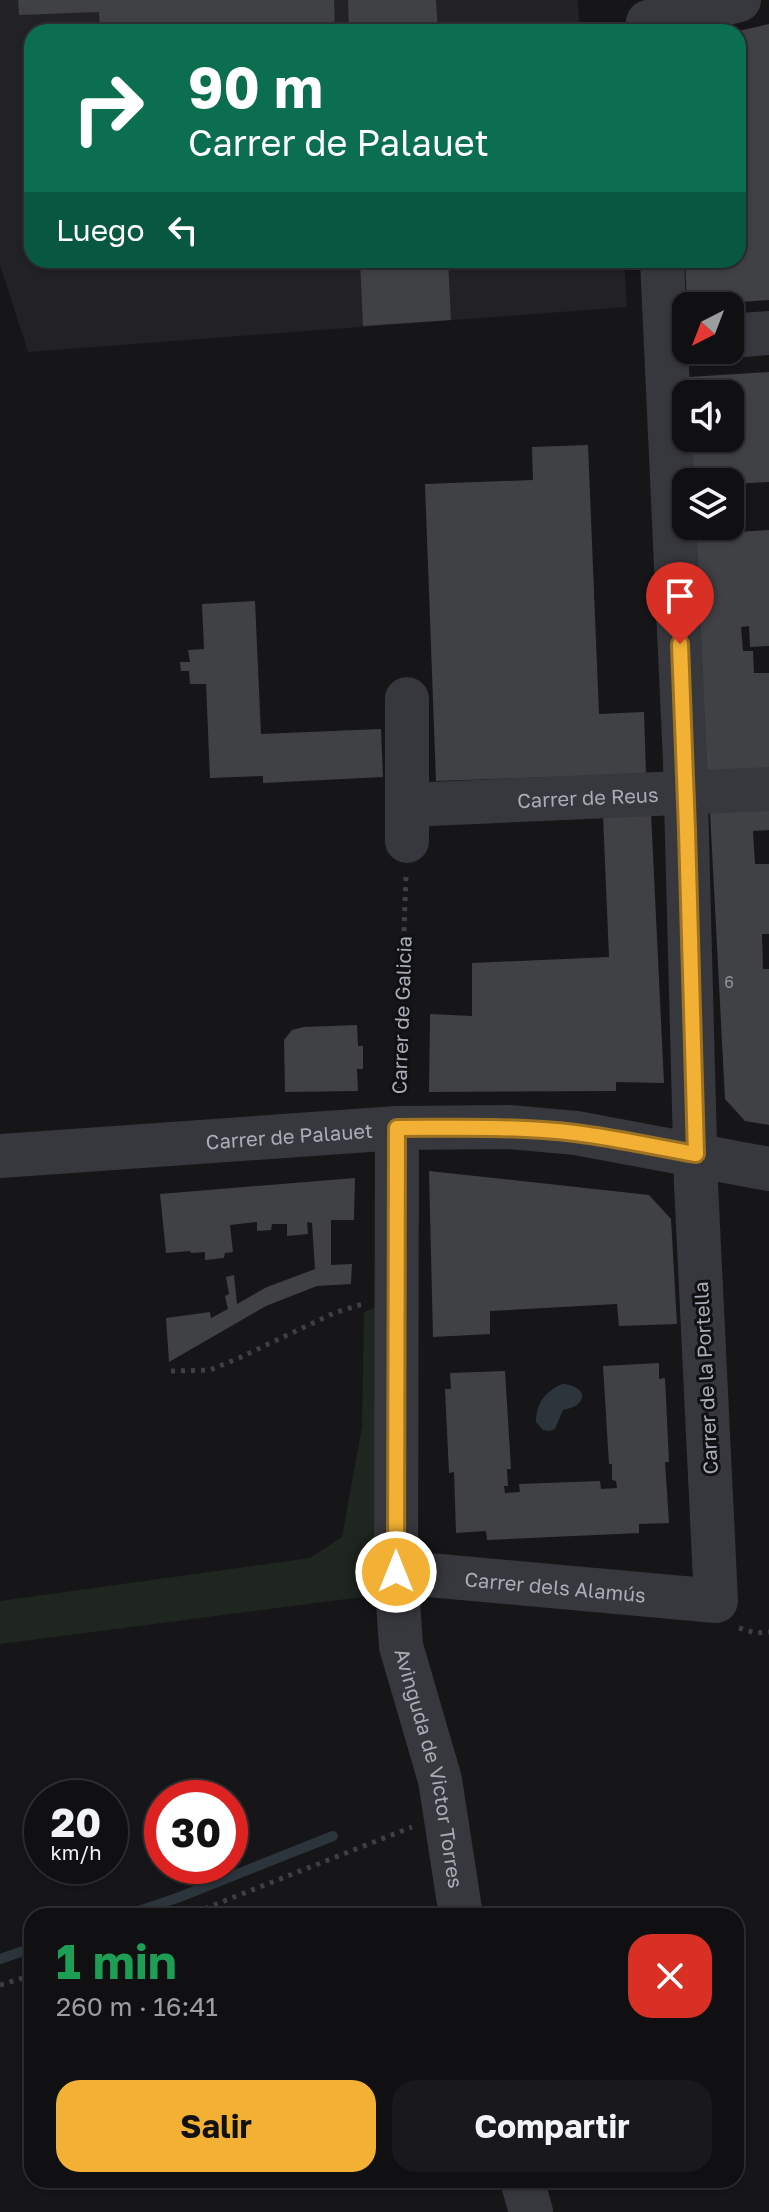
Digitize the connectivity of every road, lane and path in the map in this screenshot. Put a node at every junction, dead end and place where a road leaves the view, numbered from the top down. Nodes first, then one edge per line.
1 (739, 0) edge
2 (647, 18) edge
3 (663, 268) edge
4 (672, 318) edge
5 (769, 333) edge
6 (744, 335) edge
7 (677, 364) edge
8 (407, 699) dead end
9 (769, 789) edge
10 (686, 793) junction
11 (407, 823) junction
12 (397, 1128) junction
13 (696, 1154) junction
14 (0, 1156) edge
15 (769, 1169) edge
16 (397, 1292) junction
17 (171, 1371) dead end
18 (396, 1572) junction
19 (716, 1601) joint
20 (446, 1814) junction
21 (206, 1908) edge
22 (460, 1908) edge
23 (24, 1978) edge
24 (0, 1985) edge
25 (524, 2188) edge
26 (531, 2212) edge

1 - 2 street
3 - 4 street, Carrer de la Portella
5 - 6 street
7 - 10 street, Carrer de la Portella
8 - 11 street
9 - 10 street, Carrer de Reus
10 - 11 street, Carrer de Reus
10 - 13 street, Carrer de la Portella
11 - 12 path, Carrer de Galicia
12 - 13 street, Carrer de Palauet
12 - 14 street, Carrer de Palauet
12 - 16 street
13 - 15 street, Carrer de Palauet
13 - 19 street, Carrer de la Portella
16 - 17 path
16 - 18 street
18 - 19 street, Carrer dels Alamús
18 - 20 street, Avinguda de Victor Torres
20 - 21 path
20 - 22 street, Avinguda de Victor Torres
23 - 24 path
25 - 26 street

